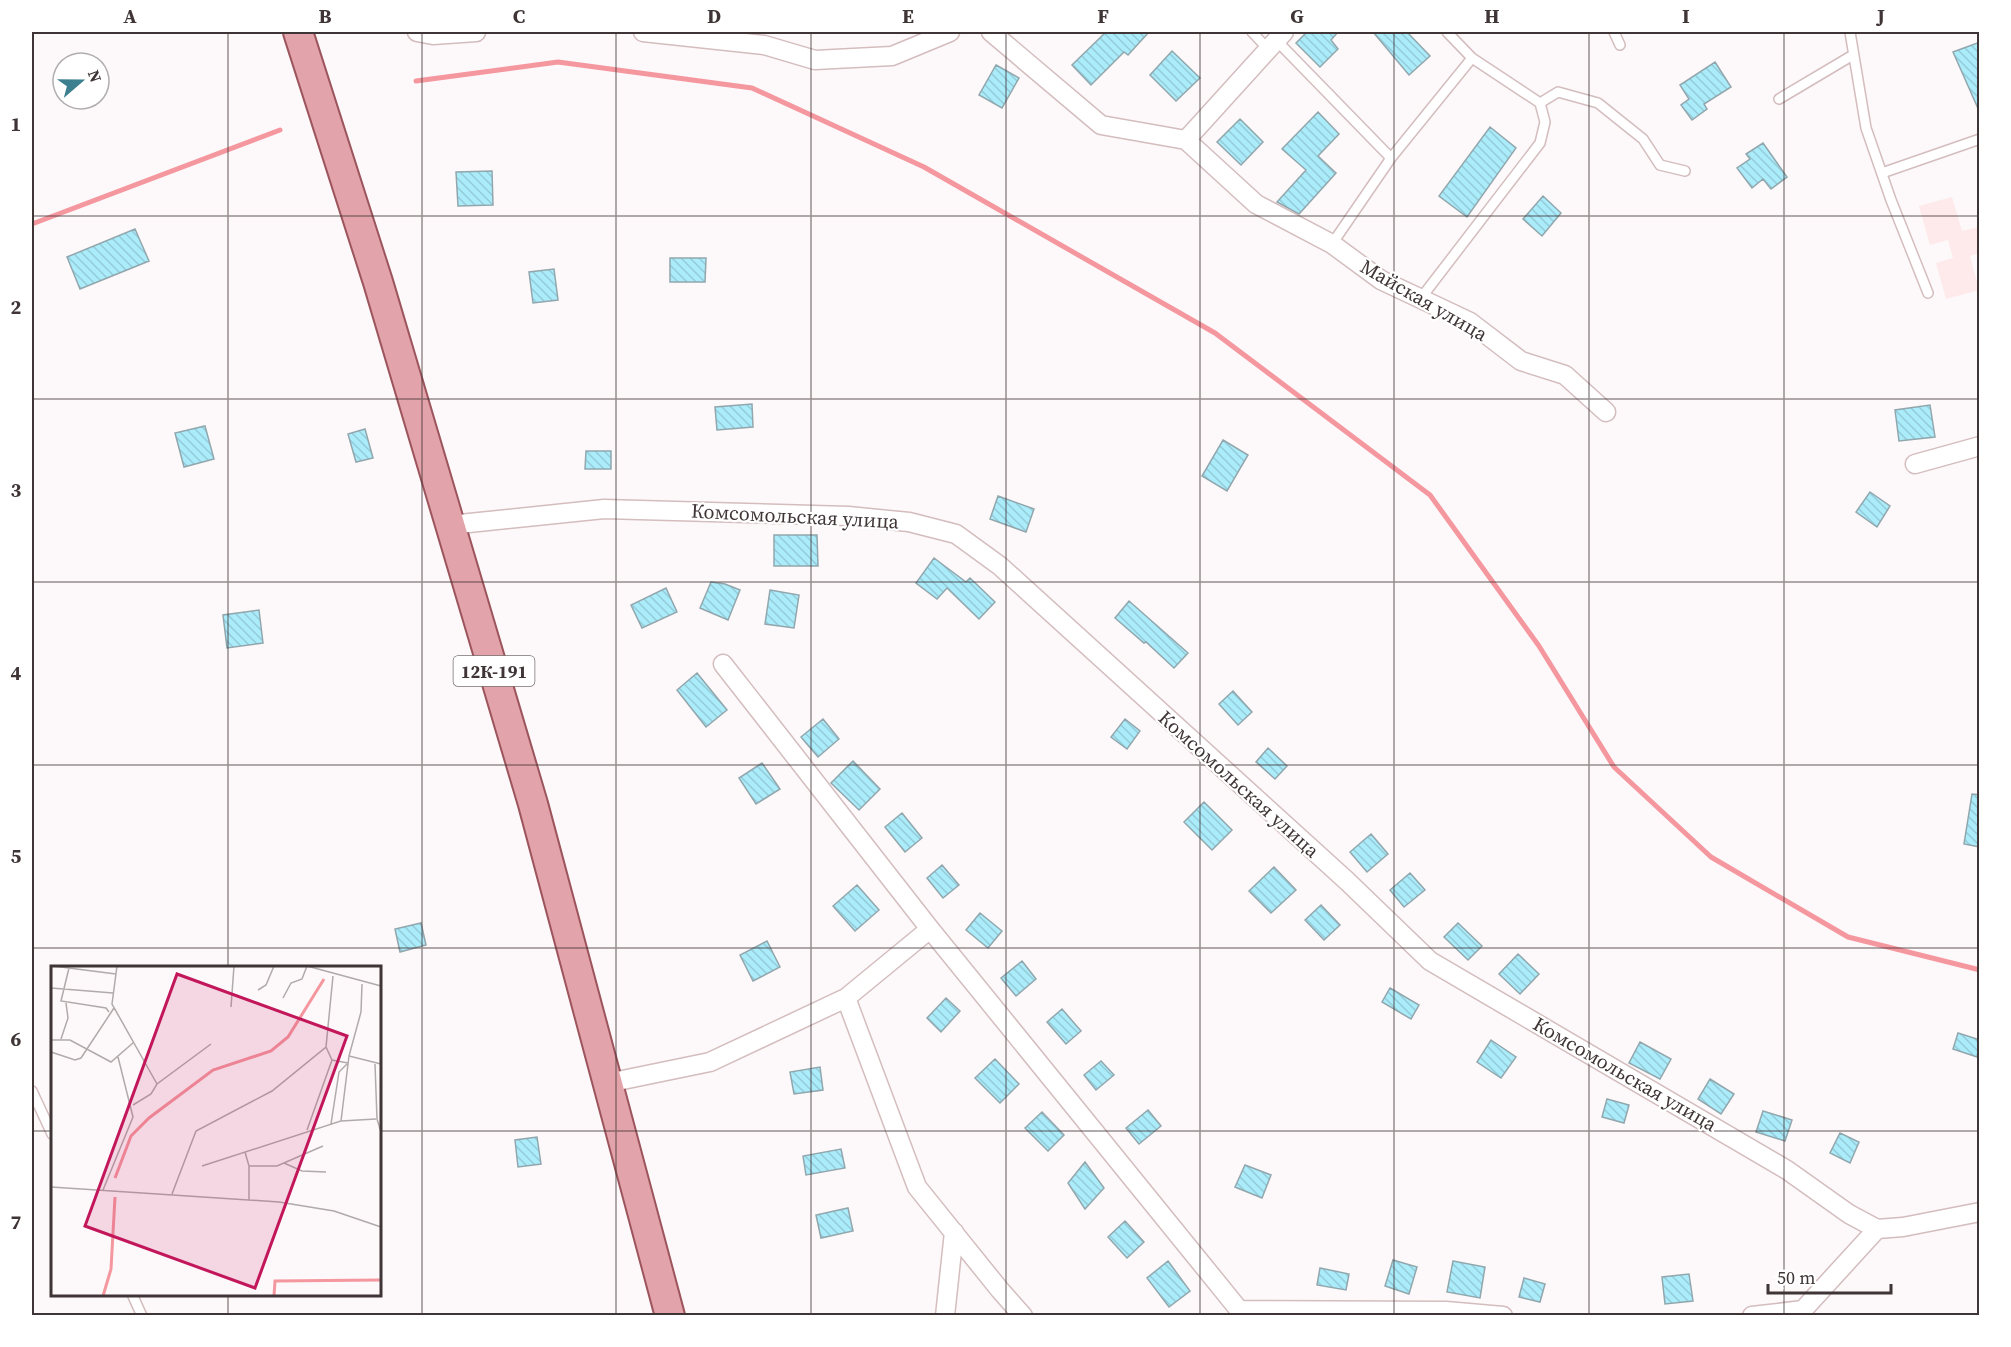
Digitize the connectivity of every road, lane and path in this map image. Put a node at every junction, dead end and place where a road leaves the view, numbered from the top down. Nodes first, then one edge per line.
1 (298, 32) edge
2 (417, 32) edge
3 (476, 32) edge
4 (643, 32) edge
5 (950, 32) edge
6 (991, 32) edge
7 (1252, 32) edge
8 (1447, 32) edge
9 (1614, 32) edge
10 (1850, 32) edge
11 (1276, 40) edge
12 (1620, 45) dead end
13 (1853, 55) junction
14 (1472, 58) junction
15 (1779, 99) dead end
16 (1540, 103) junction
17 (1980, 139) edge
18 (1186, 140) junction
19 (1391, 158) junction
20 (1685, 171) dead end
21 (1882, 173) junction
22 (1332, 244) junction
23 (1928, 292) dead end
24 (1421, 298) junction
25 (1606, 412) dead end
26 (1980, 446) edge
27 (1915, 464) dead end
28 (450, 525) junction
29 (723, 664) dead end
30 (930, 929) junction
31 (846, 998) junction
32 (608, 1083) junction
33 (32, 1091) edge
34 (51, 1132) edge
35 (1980, 1212) edge
36 (1877, 1228) junction
37 (954, 1232) junction
38 (133, 1296) edge
39 (1241, 1313) edge
40 (1803, 1313) edge
41 (142, 1316) edge
42 (670, 1316) edge
43 (945, 1316) edge
44 (1023, 1316) edge
45 (1503, 1316) edge
46 (1752, 1316) edge

1 - 28 main road, 12К-191
2 - 3 street
4 - 5 street
6 - 18 street
7 - 11 lane
8 - 14 lane
9 - 12 lane
10 - 13 lane
11 - 18 street
11 - 19 lane
13 - 15 lane
13 - 21 lane
14 - 16 lane
14 - 19 lane
16 - 20 lane
16 - 24 lane
17 - 21 lane
18 - 22 street, Майская улица
19 - 22 lane
21 - 23 lane
22 - 24 street, Майская улица
24 - 25 street, Майская улица
26 - 27 street
28 - 32 main road, 12К-191
28 - 36 street, Комсомольская улица
29 - 30 street
30 - 31 street
30 - 39 street
31 - 32 street
31 - 37 street
32 - 42 main road, 12К-191
33 - 34 lane
35 - 36 street, Комсомольская улица
36 - 40 street
37 - 43 street
37 - 44 street
38 - 41 lane
39 - 45 street
40 - 46 street

